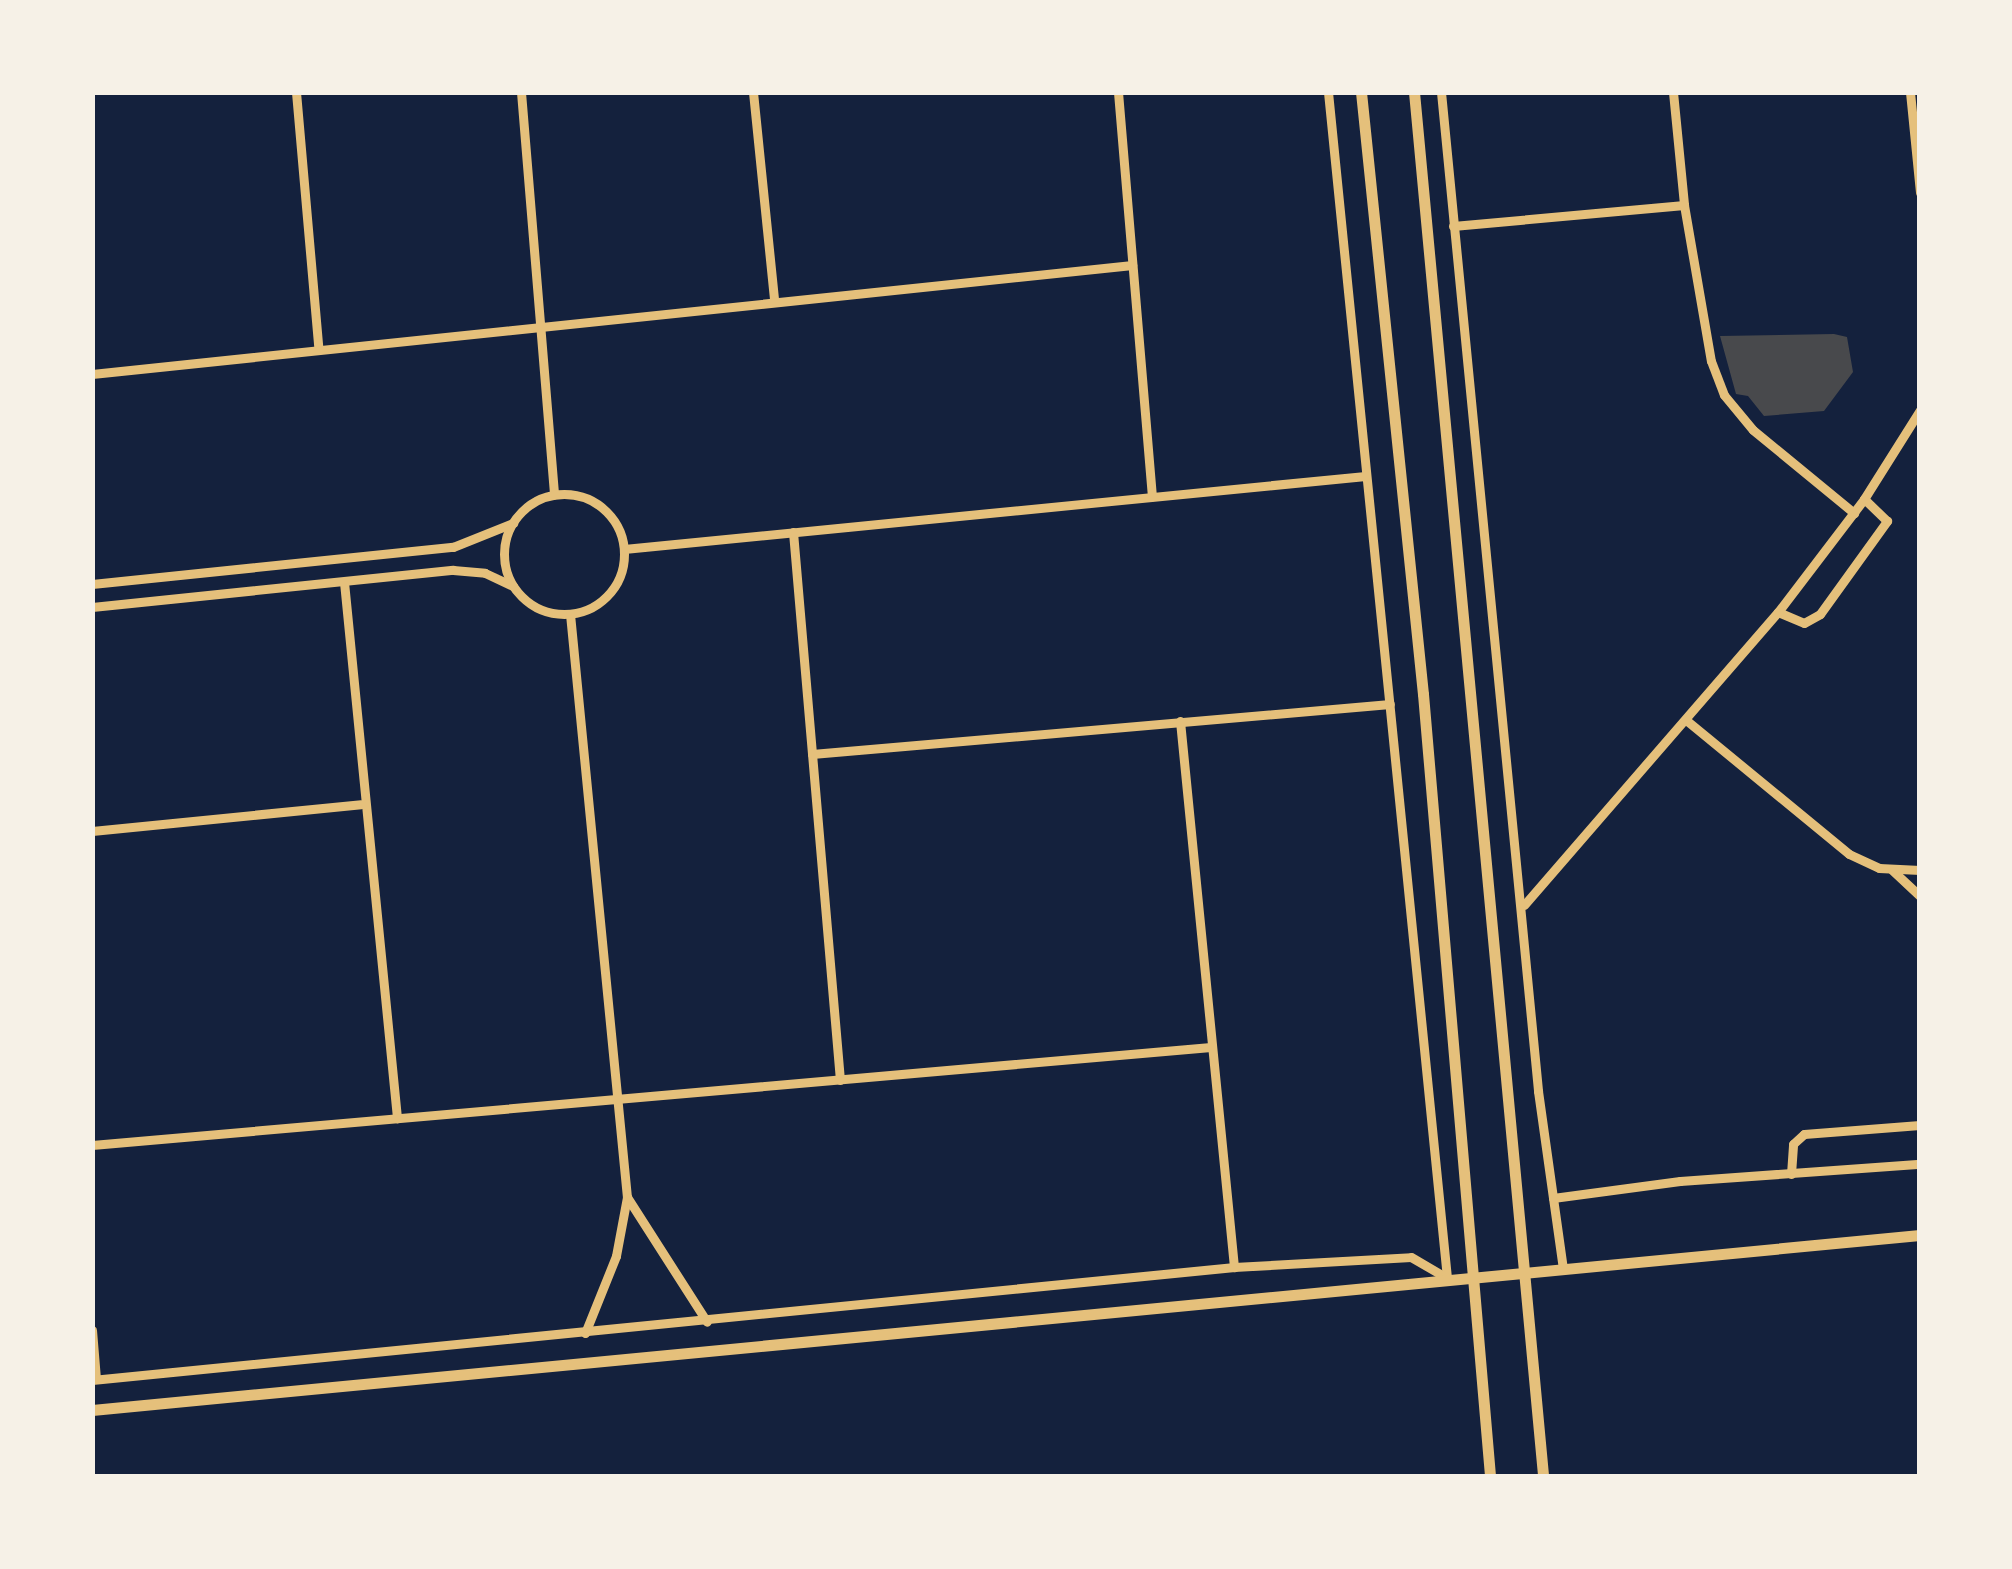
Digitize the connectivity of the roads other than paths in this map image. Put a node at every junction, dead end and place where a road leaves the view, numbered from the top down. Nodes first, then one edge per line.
1 (296, 92) edge
2 (521, 92) edge
3 (753, 92) edge
4 (1118, 92) edge
5 (1328, 92) edge
6 (1361, 92) edge
7 (1414, 92) edge
8 (1442, 92) edge
9 (1673, 92) edge
10 (1910, 92) edge
11 (1920, 192) edge
12 (1684, 206) junction
13 (1453, 226) junction
14 (1132, 265) junction
15 (774, 298) junction
16 (540, 323) junction
17 (318, 346) junction
18 (92, 374) edge
19 (1920, 410) edge
20 (1364, 476) junction
21 (554, 495) junction
22 (1152, 497) junction
23 (1864, 498) junction
24 (1854, 513) junction
25 (512, 522) junction
26 (793, 532) junction
27 (624, 549) junction
28 (344, 582) junction
29 (92, 584) edge
30 (513, 586) junction
31 (92, 606) edge
32 (1778, 612) junction
33 (570, 614) junction
34 (1390, 704) junction
35 (1686, 720) junction
36 (1180, 721) junction
37 (812, 754) junction
38 (361, 804) junction
39 (92, 831) edge
40 (1892, 870) junction
41 (1920, 870) edge
42 (1920, 896) edge
43 (1524, 906) junction
44 (1211, 1047) junction
45 (840, 1080) junction
46 (618, 1099) junction
47 (397, 1118) junction
48 (1920, 1125) edge
49 (92, 1144) edge
50 (1920, 1164) edge
51 (1791, 1174) junction
52 (627, 1197) junction
53 (1553, 1198) junction
54 (1920, 1235) edge
55 (1234, 1267) junction
56 (1563, 1268) junction
57 (1525, 1272) junction
58 (1471, 1276) junction
59 (1447, 1278) junction
60 (707, 1322) junction
61 (92, 1330) edge
62 (586, 1333) junction
63 (94, 1380) edge
64 (92, 1410) edge
65 (1490, 1476) edge
66 (1543, 1476) edge

1 - 17 street
2 - 16 street
3 - 15 street
4 - 14 street
5 - 20 street
6 - 58 street
7 - 57 street
8 - 13 street
9 - 12 street
10 - 11 street
12 - 13 street
12 - 24 street
13 - 43 street
14 - 15 street
14 - 22 street
15 - 16 street
16 - 17 street
16 - 21 street
17 - 18 street
19 - 23 street
20 - 22 street
20 - 34 street
21 - 25 street
21 - 27 street
22 - 26 street
23 - 24 street
23 - 32 street
24 - 32 street
25 - 29 street
25 - 30 street
26 - 27 street
26 - 37 street
27 - 33 street
28 - 30 street
28 - 31 street
28 - 38 street
30 - 33 street
32 - 35 street
33 - 46 street
34 - 36 street
34 - 59 street
35 - 40 street
35 - 43 street
36 - 37 street
36 - 44 street
37 - 45 street
38 - 39 street
38 - 47 street
40 - 41 street
40 - 42 street
43 - 53 street
44 - 45 street
44 - 55 street
45 - 46 street
46 - 47 street
46 - 52 street
47 - 49 street
48 - 51 street
50 - 51 street
51 - 53 street
52 - 60 street
52 - 62 street
53 - 56 street
54 - 56 street
55 - 59 street
55 - 60 street
56 - 57 street
57 - 58 street
57 - 66 street
58 - 59 street
58 - 65 street
59 - 64 street
60 - 62 street
61 - 63 street
62 - 63 street

